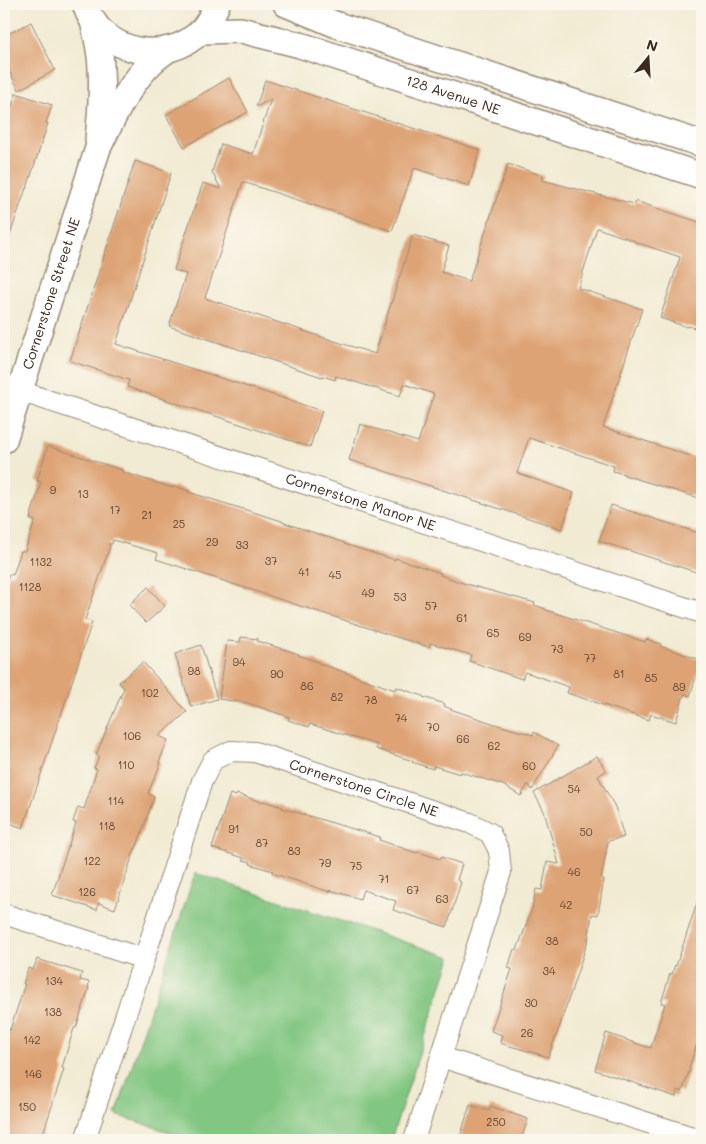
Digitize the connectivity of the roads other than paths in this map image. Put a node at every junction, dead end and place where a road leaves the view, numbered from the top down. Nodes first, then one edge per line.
1 (217, 4) edge
2 (286, 4) edge
3 (89, 12) edge
4 (201, 31) junction
5 (167, 50) junction
6 (702, 144) edge
7 (98, 148) junction
8 (702, 176) edge
9 (12, 389) edge
10 (4, 440) edge
11 (702, 613) edge
12 (4, 914) edge
13 (144, 959) junction
14 (442, 1057) junction
15 (85, 1140) edge
16 (414, 1140) edge
17 (702, 1140) edge

1 - 4 street
2 - 6 street
3 - 5 street
3 - 7 street, Cornerstone Street NE
4 - 5 street
4 - 8 street, 128 Avenue NE
5 - 7 street, Cornerstone Street NE
7 - 9 street, Cornerstone Street NE
9 - 10 street, Cornerstone Street NE
9 - 11 street, Cornerstone Manor NE
12 - 13 street
13 - 14 street, Cornerstone Circle NE
13 - 15 street, Cornerstone Circle NE
14 - 16 street, Cornerstone Circle NE
14 - 17 street

